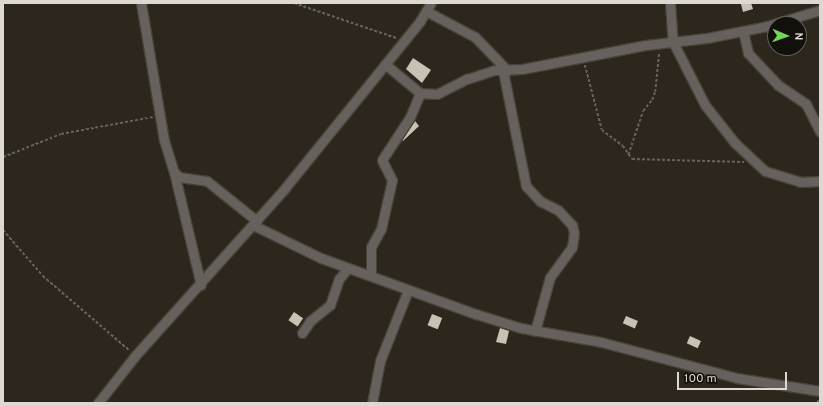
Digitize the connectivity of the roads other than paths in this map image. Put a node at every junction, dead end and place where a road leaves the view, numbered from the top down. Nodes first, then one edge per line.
1 (141, 3) edge
2 (431, 3) edge
3 (670, 3) edge
4 (820, 10) edge
5 (426, 11) junction
6 (743, 31) junction
7 (673, 42) junction
8 (385, 64) junction
9 (505, 71) junction
10 (420, 93) junction
11 (820, 132) edge
12 (174, 172) junction
13 (820, 181) edge
14 (255, 223) junction
15 (348, 268) junction
16 (371, 276) junction
17 (201, 285) junction
18 (408, 290) junction
19 (535, 330) junction
20 (302, 333) dead end
21 (820, 391) edge
22 (98, 403) edge
23 (372, 403) edge

1 - 12 street
2 - 5 street
3 - 7 street
4 - 6 street
5 - 8 street
5 - 9 street
6 - 7 street
6 - 11 street
7 - 9 street
7 - 13 street
8 - 10 street
8 - 14 street
9 - 10 street
9 - 19 street
10 - 16 street
12 - 14 street
12 - 17 street
14 - 15 street
14 - 17 street
15 - 16 street
15 - 20 street
16 - 18 street
17 - 22 street
18 - 19 street
18 - 23 street
19 - 21 street

